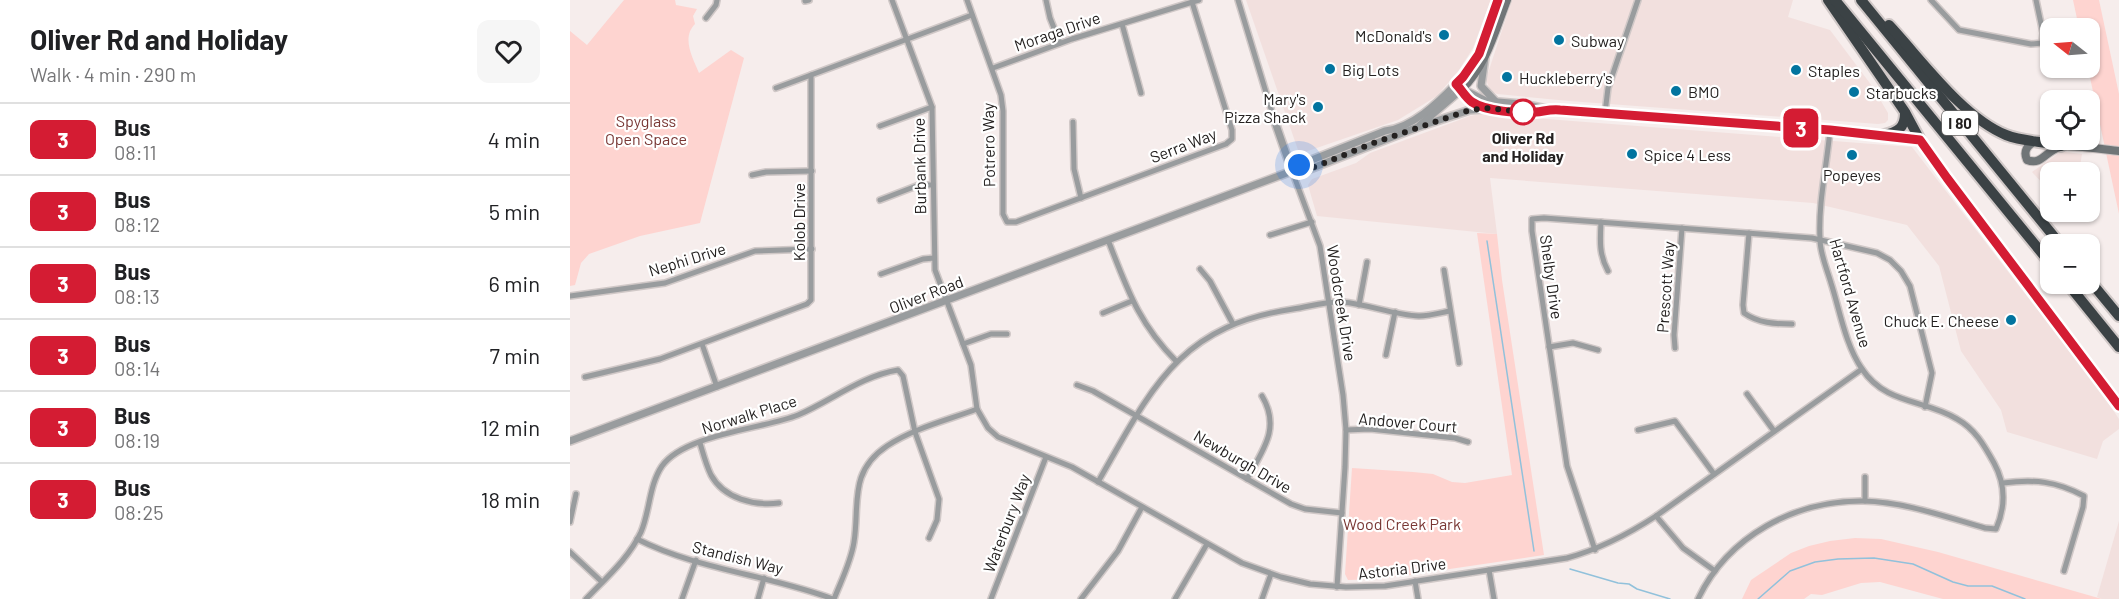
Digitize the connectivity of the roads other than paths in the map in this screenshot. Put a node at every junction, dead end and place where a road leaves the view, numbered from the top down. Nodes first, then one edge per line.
1 (717, 0) edge
2 (892, 0) edge
3 (967, 0) edge
4 (1046, 0) edge
5 (1238, 0) edge
6 (1498, 0) edge
7 (1506, 0) edge
8 (1638, 0) edge
9 (1827, 0) edge
10 (1835, 0) edge
11 (1863, 0) edge
12 (1931, 0) edge
13 (2036, 0) edge
14 (1196, 1) edge
15 (972, 15) junction
16 (706, 18) dead end
17 (1122, 24) junction
18 (907, 39) junction
19 (1060, 43) junction
20 (1485, 57) junction
21 (993, 68) junction
22 (811, 75) junction
23 (1459, 87) junction
24 (776, 88) dead end
25 (1142, 93) dead end
26 (1496, 102) junction
27 (932, 107) junction
28 (1486, 108) junction
29 (1547, 109) junction
30 (1905, 112) junction
31 (1605, 113) junction
32 (1073, 122) dead end
33 (1275, 122) joint
34 (880, 126) dead end
35 (1418, 127) junction
36 (1830, 130) junction
37 (1884, 135) junction
38 (1920, 140) junction
39 (2035, 141) junction
40 (2040, 142) edge
41 (2100, 149) edge
42 (2056, 150) edge
43 (2119, 151) edge
44 (812, 171) junction
45 (1292, 171) junction
46 (752, 175) dead end
47 (933, 184) junction
48 (1081, 198) junction
49 (880, 200) dead end
50 (1007, 222) joint
51 (1312, 222) junction
52 (1601, 222) junction
53 (1682, 228) junction
54 (1749, 233) junction
55 (2052, 234) edge
56 (1270, 235) dead end
57 (1820, 239) junction
58 (1108, 240) junction
59 (812, 249) junction
60 (2040, 251) edge
61 (934, 258) junction
62 (1367, 262) dead end
63 (1200, 268) dead end
64 (1444, 270) dead end
65 (1608, 271) dead end
66 (880, 274) dead end
67 (2100, 293) edge
68 (2075, 294) edge
69 (570, 296) edge
70 (946, 301) junction
71 (1132, 301) junction
72 (1329, 304) junction
73 (1359, 305) junction
74 (1450, 311) junction
75 (1395, 312) junction
76 (1103, 313) dead end
77 (2119, 316) edge
78 (1233, 324) junction
79 (1792, 324) dead end
80 (1007, 334) dead end
81 (702, 344) junction
82 (963, 344) junction
83 (1549, 347) junction
84 (2119, 347) edge
85 (1675, 348) dead end
86 (1598, 350) dead end
87 (1386, 355) dead end
88 (1176, 361) junction
89 (1459, 363) dead end
90 (1862, 369) junction
91 (585, 376) dead end
92 (1077, 385) dead end
93 (717, 387) junction
94 (1747, 394) dead end
95 (1262, 396) dead end
96 (2119, 406) edge
97 (1925, 407) junction
98 (977, 409) junction
99 (1136, 415) junction
100 (1346, 430) junction
101 (1638, 430) dead end
102 (915, 432) junction
103 (1774, 432) junction
104 (570, 441) edge
105 (1468, 442) dead end
106 (700, 443) junction
107 (1046, 457) junction
108 (1714, 474) junction
109 (1865, 477) dead end
110 (1247, 479) junction
111 (1098, 482) junction
112 (2003, 483) junction
113 (576, 494) dead end
114 (1865, 501) junction
115 (779, 503) dead end
116 (1142, 507) junction
117 (1342, 513) junction
118 (1656, 516) junction
119 (570, 522) edge
120 (929, 538) dead end
121 (637, 539) junction
122 (1207, 544) junction
123 (1596, 550) junction
124 (570, 552) edge
125 (696, 560) junction
126 (1489, 570) junction
127 (1714, 571) junction
128 (2064, 571) dead end
129 (1271, 574) junction
130 (764, 578) junction
131 (1415, 581) junction
132 (602, 582) junction
133 (1337, 587) junction
134 (586, 599) edge
135 (682, 599) edge
136 (758, 599) edge
137 (834, 599) edge
138 (991, 599) edge
139 (1081, 599) edge
140 (1175, 599) edge
141 (1263, 599) edge
142 (1418, 599) edge
143 (1494, 599) edge
144 (1698, 599) edge

1 - 16 street
2 - 18 street, Burbank Drive
3 - 15 street, Potrero Way
4 - 19 street
5 - 33 street, Woodcreek Drive
6 - 23 main road
7 - 20 main road
8 - 31 street
9 - 30 highway
10 - 60 highway, I 80
11 - 39 highway
11 - 55 highway, I 80
12 - 13 street
14 - 17 street, Moraga Drive
14 - 48 street, Serra Way
15 - 18 street
15 - 21 street, Potrero Way
17 - 19 street, Moraga Drive
17 - 25 street
18 - 22 street
18 - 27 street, Burbank Drive
19 - 21 street, Moraga Drive
20 - 23 main road
20 - 26 street
21 - 50 street, Potrero Way
22 - 24 street
22 - 44 street, Kolob Drive
23 - 26 street, Oliver Road
23 - 28 street
23 - 35 street, Oliver Road
23 - 45 street, Oliver Road
26 - 29 street, Oliver Road
27 - 34 street
27 - 47 street, Burbank Drive
28 - 29 street, Oliver Road
28 - 35 street, Oliver Road
29 - 31 street, Oliver Road
30 - 37 highway
30 - 38 highway
31 - 36 street, Oliver Road
32 - 48 street
33 - 45 street, Woodcreek Drive
35 - 45 street, Oliver Road
36 - 37 street, Oliver Road
36 - 57 street, Hartford Avenue
37 - 38 street, Oliver Road
38 - 96 main road
39 - 40 highway
39 - 42 main road
41 - 43 main road
44 - 46 street
44 - 59 street, Kolob Drive
45 - 51 street, Woodcreek Drive
45 - 58 street, Oliver Road
47 - 49 street
47 - 61 street, Burbank Drive
48 - 50 street, Serra Way
51 - 56 street
51 - 72 street, Woodcreek Drive
52 - 53 street, Shelby Drive
52 - 65 street
52 - 83 street, Shelby Drive
53 - 54 street, Shelby Drive
53 - 85 street, Prescott Way
54 - 57 street, Shelby Drive
54 - 79 street
57 - 90 street, Hartford Avenue
57 - 97 street, Shelby Drive
58 - 70 street, Oliver Road
58 - 71 street
59 - 69 street, Nephi Drive
59 - 81 street, Kolob Drive
61 - 66 street
61 - 70 street, Burbank Drive
62 - 73 street
63 - 78 street
64 - 74 street
67 - 77 highway
68 - 84 highway
70 - 82 street, Astoria Drive
70 - 93 street, Oliver Road
71 - 76 street
71 - 88 street
72 - 73 street
72 - 78 street
72 - 100 street, Woodcreek Drive
73 - 75 street
74 - 75 street
74 - 89 street
75 - 87 street
78 - 88 street
80 - 82 street
81 - 91 street, Kolob Drive
81 - 93 street
82 - 98 street, Astoria Drive
83 - 86 street
83 - 123 street, Shelby Drive
88 - 99 street
90 - 97 street, Hartford Avenue
90 - 103 street, Astoria Drive
92 - 99 street, Newburgh Drive
93 - 104 street, Oliver Road
94 - 103 street
95 - 110 street
97 - 112 street, Hartford Avenue
98 - 102 street
98 - 107 street, Astoria Drive
99 - 110 street, Newburgh Drive
99 - 111 street
100 - 105 street, Andover Court
100 - 117 street, Woodcreek Drive
101 - 108 street
102 - 106 street, Norwalk Place
102 - 120 street
102 - 137 street
103 - 108 street, Astoria Drive
106 - 115 street
106 - 121 street, Norwalk Place
107 - 111 street, Astoria Drive
107 - 138 street, Waterbury Way
108 - 118 street, Astoria Drive
109 - 114 street
110 - 117 street, Newburgh Drive
111 - 116 street, Astoria Drive
112 - 114 street
112 - 128 street
113 - 119 street
114 - 127 street
116 - 122 street, Astoria Drive
116 - 139 street
117 - 133 street, Woodcreek Drive
118 - 123 street, Astoria Drive
118 - 127 street
121 - 125 street, Standish Way
121 - 132 street, Norwalk Place
122 - 129 street, Astoria Drive
122 - 140 street
123 - 126 street, Astoria Drive
124 - 132 street
125 - 130 street, Standish Way
125 - 135 street
126 - 131 street, Astoria Drive
126 - 143 street
127 - 144 street
129 - 133 street, Astoria Drive
129 - 141 street
130 - 136 street
130 - 137 street, Standish Way
131 - 133 street, Astoria Drive
131 - 142 street
132 - 134 street, Norwalk Place

